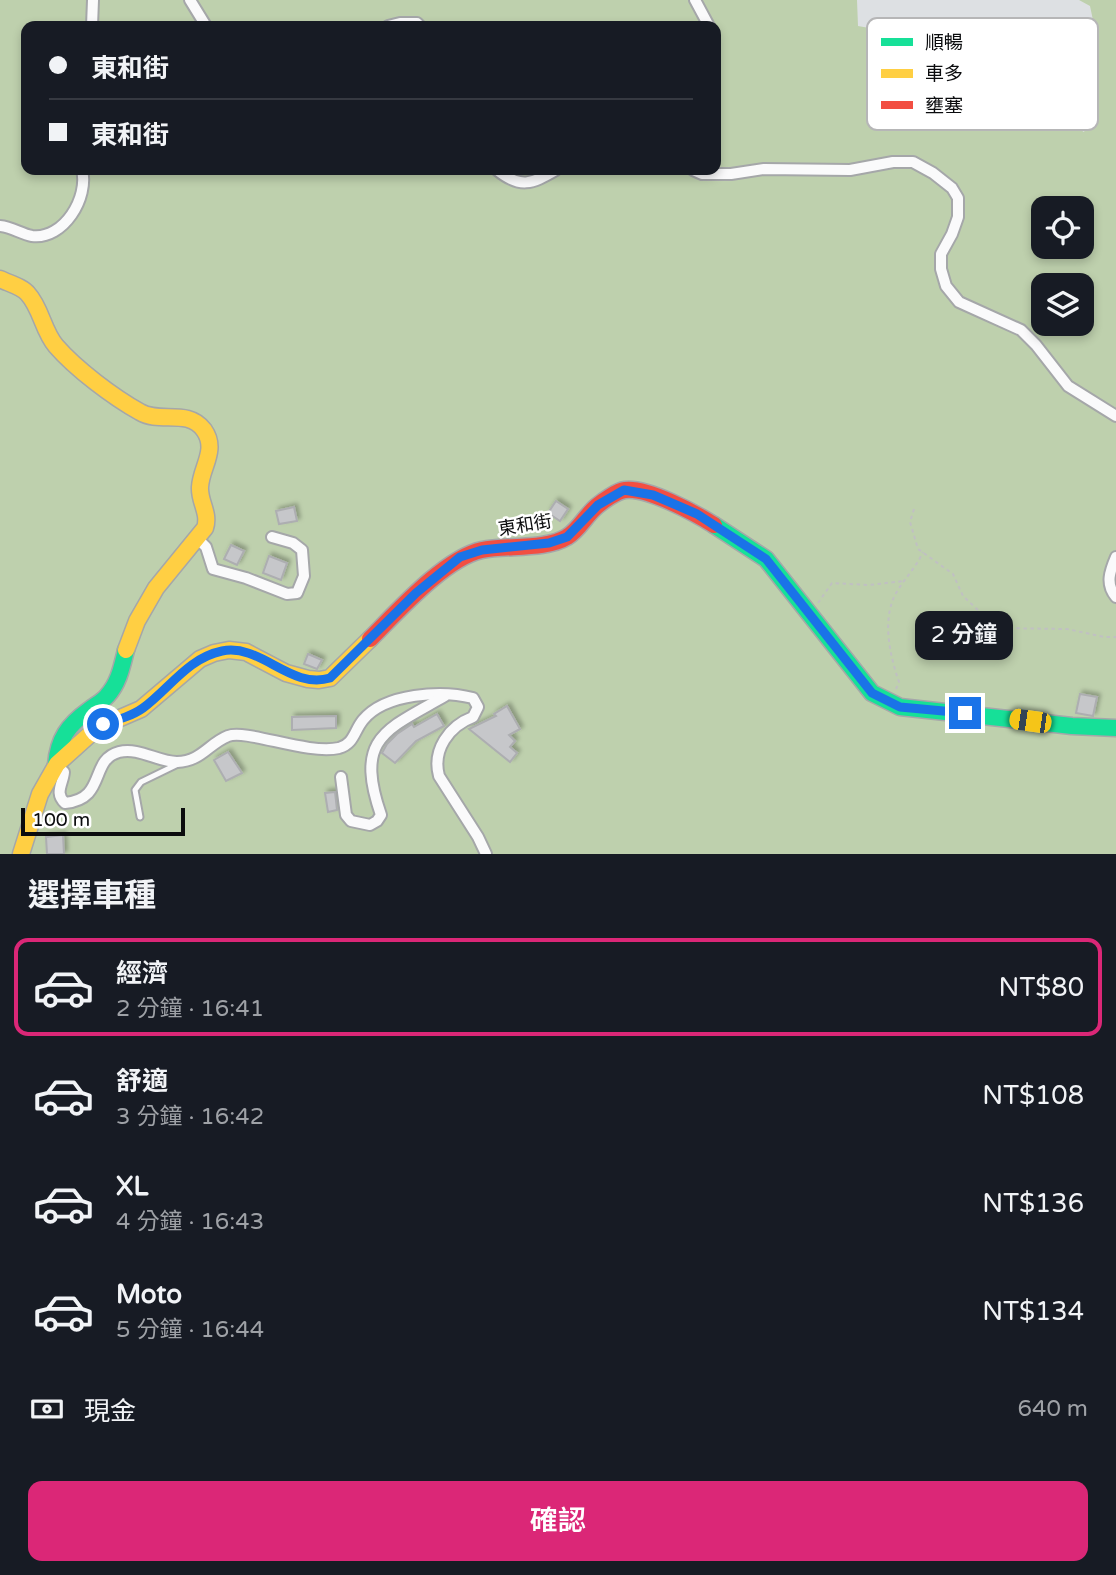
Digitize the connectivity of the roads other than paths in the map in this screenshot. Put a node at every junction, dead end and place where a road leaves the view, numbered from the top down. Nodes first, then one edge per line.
1 (93, 0) edge
2 (190, 0) edge
3 (695, 0) edge
4 (92, 21) edge
5 (203, 21) edge
6 (706, 21) edge
7 (721, 174) edge
8 (82, 175) edge
9 (503, 175) edge
10 (548, 175) edge
11 (0, 226) edge
12 (0, 279) edge
13 (1116, 416) edge
14 (272, 537) dead end
15 (197, 538) junction
16 (1116, 557) edge
17 (1116, 597) edge
18 (448, 694) junction
19 (1116, 728) edge
20 (184, 761) junction
21 (56, 765) junction
22 (341, 777) dead end
23 (139, 817) dead end
24 (21, 854) edge
25 (486, 854) edge

1 - 4 street
2 - 5 street
3 - 6 street
7 - 13 street
8 - 11 street
9 - 10 street
12 - 15 street
14 - 15 street
15 - 21 street
16 - 17 street
18 - 20 street
18 - 22 street
18 - 25 street
19 - 21 street, 東和街
20 - 21 street
20 - 23 lane
21 - 24 street

